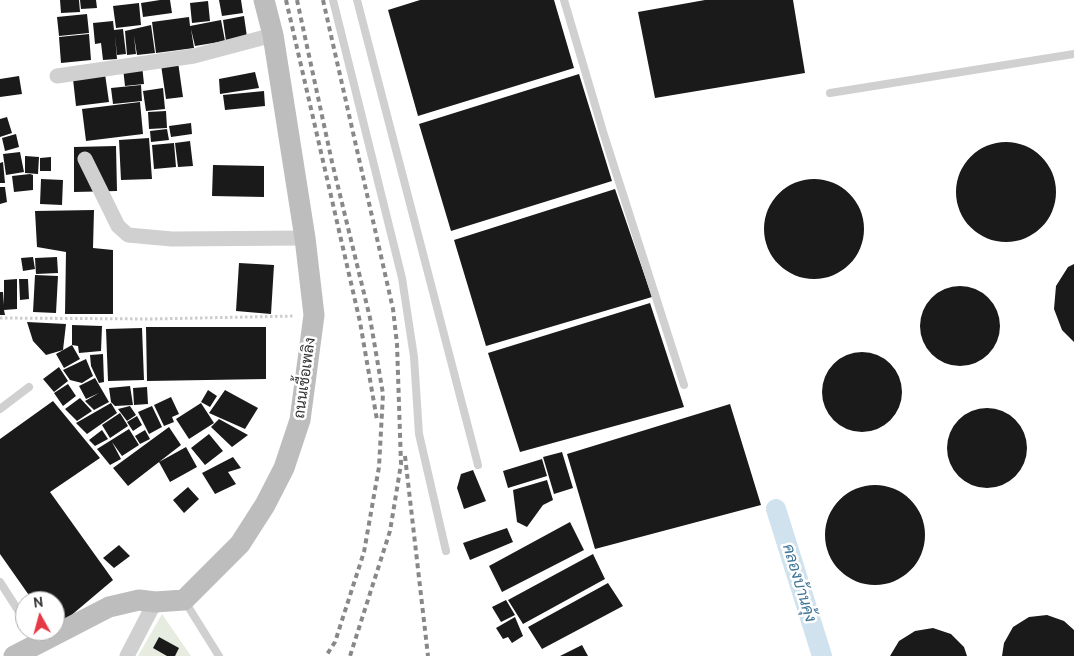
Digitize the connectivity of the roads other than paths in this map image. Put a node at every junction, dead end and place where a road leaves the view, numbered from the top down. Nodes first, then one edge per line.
1 (264, 0) edge
2 (333, 0) edge
3 (357, 0) edge
4 (564, 0) edge
5 (273, 36) junction
6 (1074, 54) edge
7 (57, 76) dead end
8 (830, 93) dead end
9 (85, 159) dead end
10 (305, 238) junction
11 (684, 384) dead end
12 (29, 387) dead end
13 (0, 409) edge
14 (478, 465) dead end
15 (446, 552) dead end
16 (0, 582) edge
17 (184, 600) junction
18 (155, 602) junction
19 (15, 605) edge
20 (14, 656) edge
21 (127, 656) edge
22 (219, 656) edge

1 - 5 street, ถนนเชื้อเพลิง
2 - 15 lane
3 - 14 lane
4 - 11 lane
5 - 7 street
5 - 10 street, ถนนเชื้อเพลิง
6 - 8 lane
9 - 10 street
10 - 17 street, ถนนเชื้อเพลิง
12 - 13 lane
16 - 19 lane
17 - 18 street
17 - 22 lane
18 - 20 street
18 - 21 street

